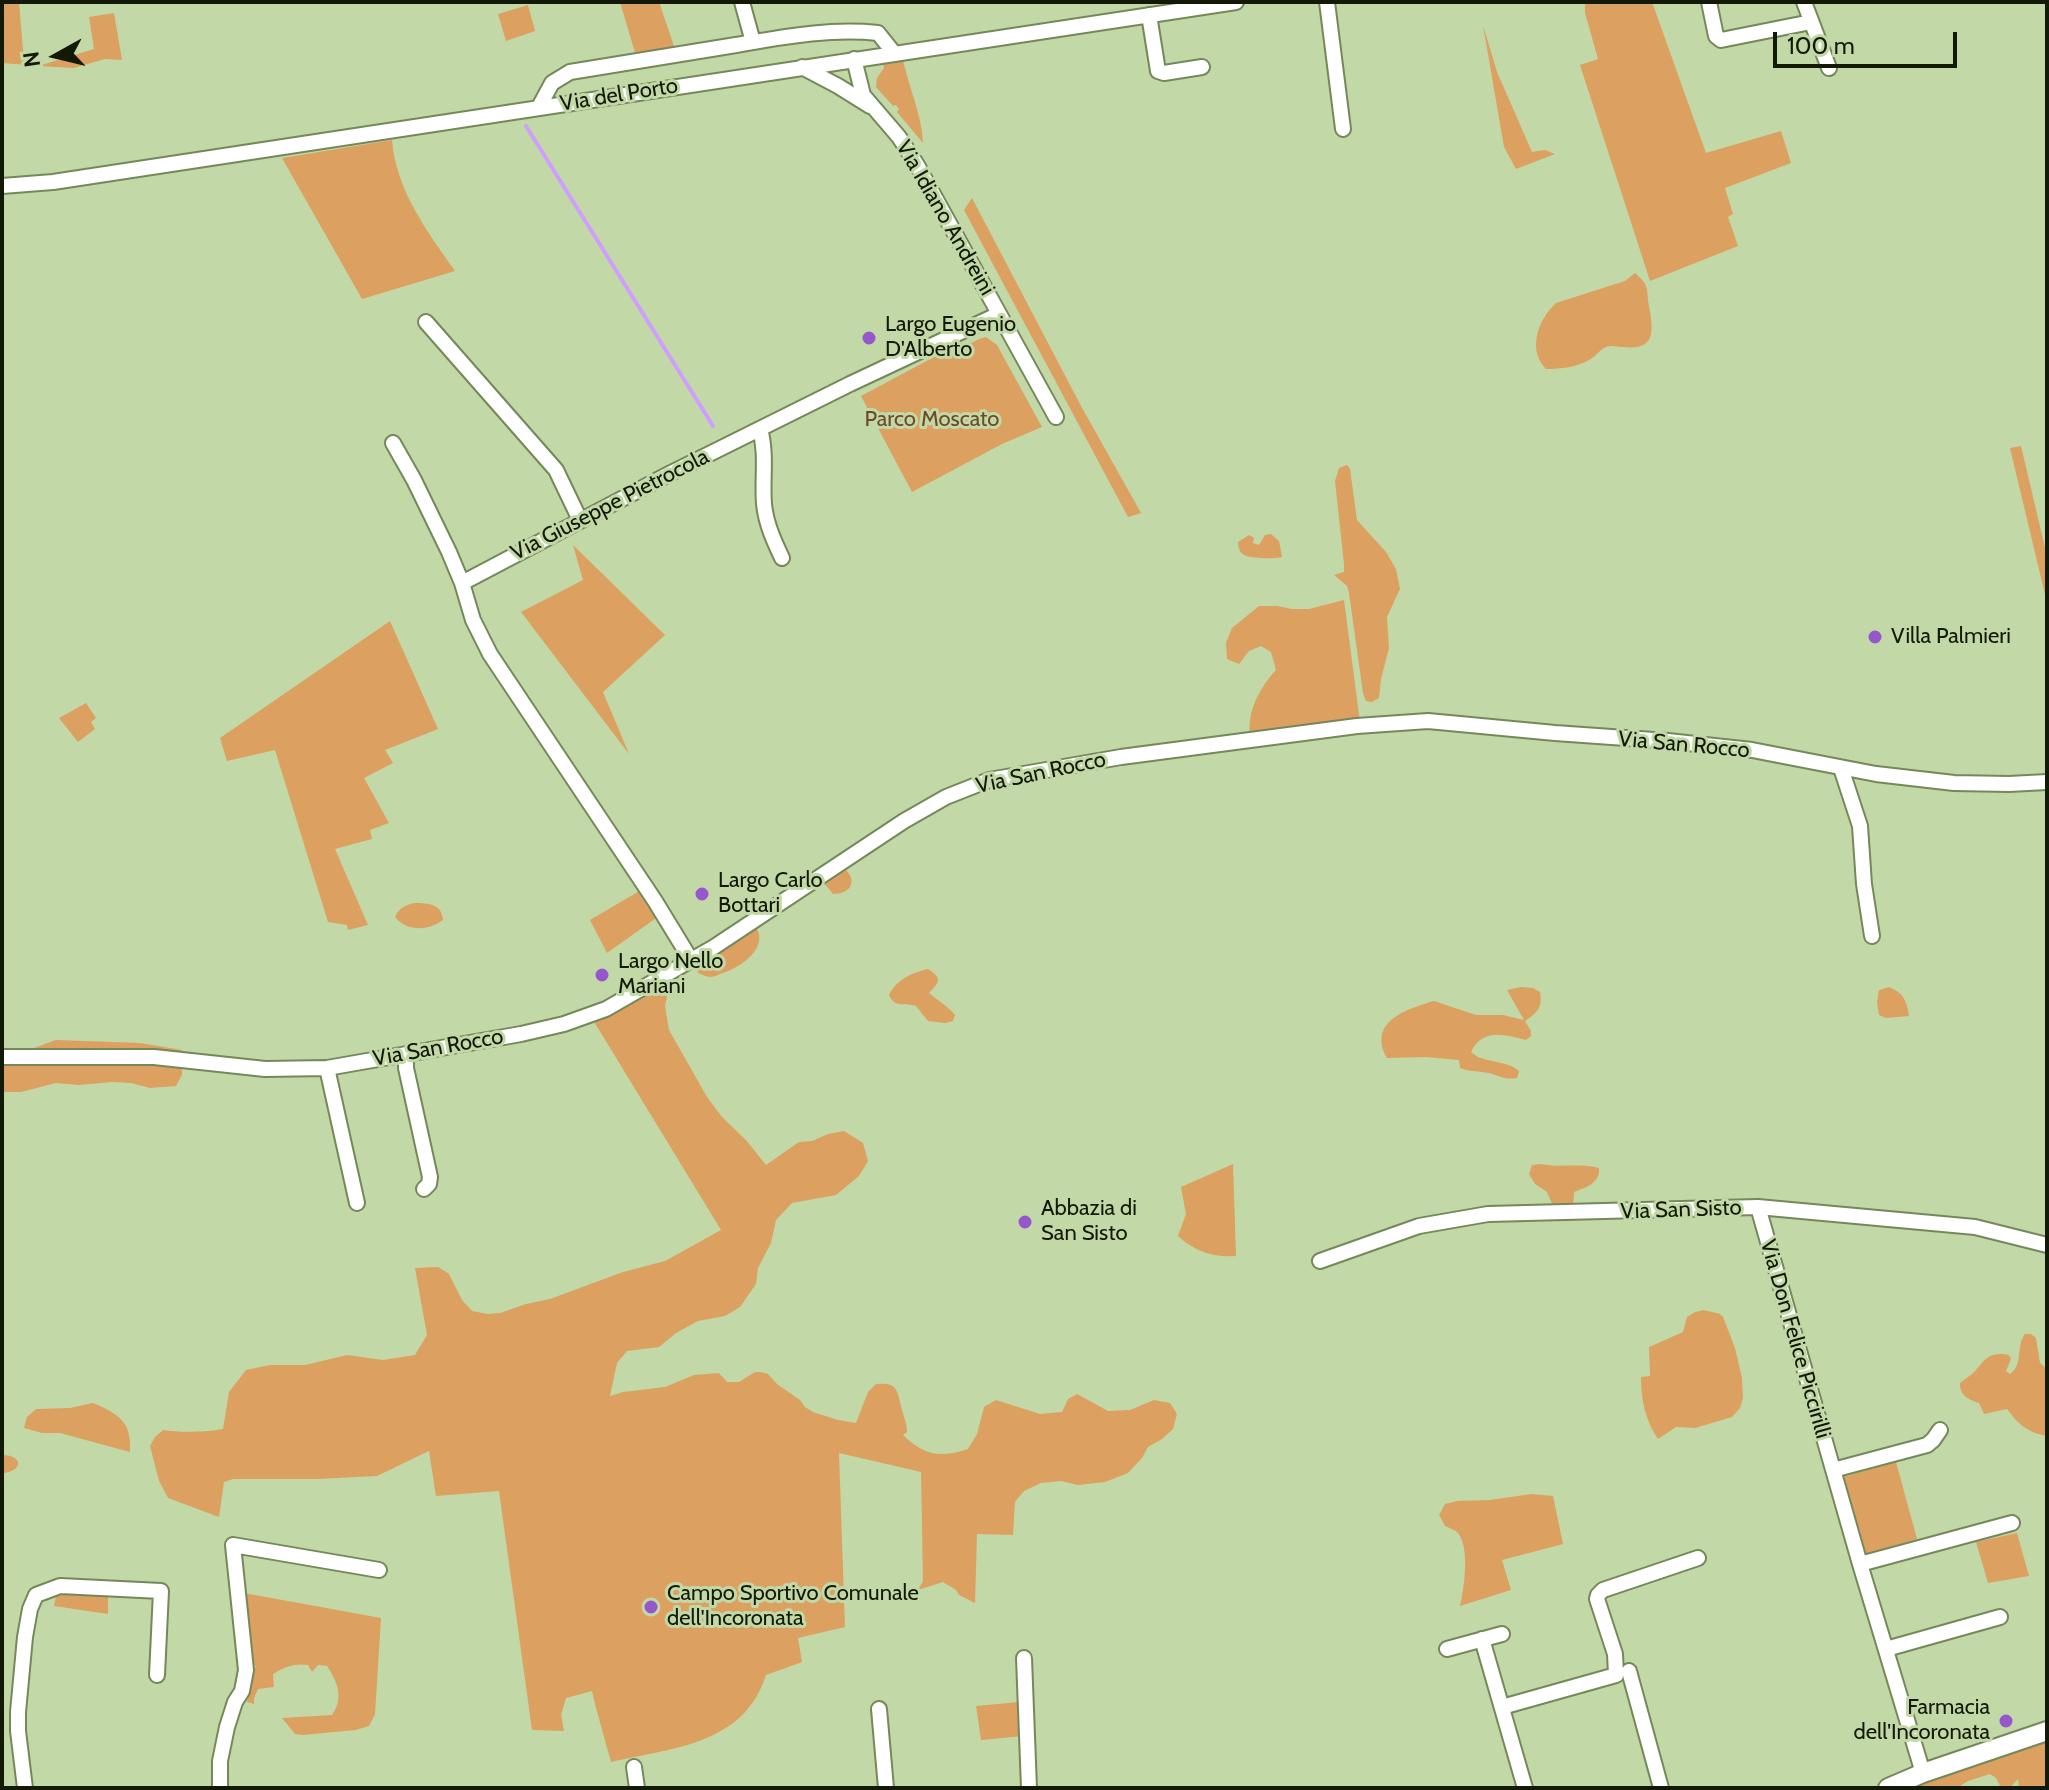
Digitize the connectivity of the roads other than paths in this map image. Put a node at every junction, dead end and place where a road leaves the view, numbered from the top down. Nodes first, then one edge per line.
1 (742, 2) edge
2 (1236, 2) edge
3 (1327, 2) edge
4 (1709, 2) edge
5 (1804, 2) edge
6 (1149, 15) junction
7 (1811, 22) junction
8 (753, 42) junction
9 (894, 53) junction
10 (854, 59) junction
11 (802, 67) junction
12 (1202, 67) dead end
13 (1829, 68) dead end
14 (539, 107) junction
15 (873, 109) junction
16 (1343, 129) dead end
17 (2, 186) edge
18 (999, 314) junction
19 (426, 322) dead end
20 (1056, 417) dead end
21 (760, 429) junction
22 (393, 443) dead end
23 (580, 520) junction
24 (782, 558) dead end
25 (462, 583) junction
26 (1841, 768) junction
27 (2047, 782) edge
28 (1872, 936) dead end
29 (691, 960) junction
30 (406, 1054) junction
31 (2, 1057) edge
32 (327, 1068) junction
33 (424, 1189) dead end
34 (357, 1203) dead end
35 (1758, 1207) junction
36 (2047, 1245) edge
37 (1320, 1261) dead end
38 (1940, 1430) dead end
39 (1833, 1470) junction
40 (2012, 1523) dead end
41 (1698, 1558) dead end
42 (1860, 1564) junction
43 (379, 1570) dead end
44 (2000, 1617) dead end
45 (1502, 1634) dead end
46 (1482, 1639) junction
47 (1447, 1649) dead end
48 (1886, 1649) junction
49 (1024, 1658) dead end
50 (1629, 1671) dead end
51 (157, 1675) dead end
52 (1502, 1707) junction
53 (879, 1709) dead end
54 (2047, 1731) edge
55 (634, 1767) dead end
56 (1923, 1773) junction
57 (25, 1788) edge
58 (220, 1788) edge
59 (637, 1788) edge
60 (886, 1788) edge
61 (1029, 1788) edge
62 (1525, 1788) edge
63 (1661, 1788) edge
64 (1888, 1788) edge

1 - 8 street
2 - 6 street, Via del Porto
3 - 16 street
4 - 7 street
5 - 7 street
6 - 9 street, Via del Porto
6 - 12 street
7 - 13 street
8 - 9 street
8 - 14 street
9 - 10 street, Via del Porto
10 - 11 street, Via del Porto
10 - 15 street, Via Idiano Andreini
11 - 14 street, Via del Porto
11 - 15 street, Via Idiano Andreini
14 - 17 street, Via del Porto
15 - 18 street, Via Idiano Andreini
18 - 20 street, Via Idiano Andreini
18 - 21 street, Via Giuseppe Pietrocola
19 - 23 street
21 - 23 street, Via Giuseppe Pietrocola
21 - 24 street
22 - 25 street
23 - 25 street, Via Giuseppe Pietrocola
25 - 29 street
26 - 27 street, Via San Rocco
26 - 28 street
26 - 29 street, Via San Rocco
29 - 30 street, Via San Rocco
30 - 32 street, Via San Rocco
30 - 33 street
31 - 32 street, Via San Rocco
32 - 34 street
35 - 36 street, Via San Sisto
35 - 37 street, Via San Sisto
35 - 39 street, Via Don Felice Piccirilli
38 - 39 street
39 - 42 street, Via Don Felice Piccirilli
40 - 42 street
41 - 52 street
42 - 48 street, Via Don Felice Piccirilli
43 - 58 street
44 - 48 street
45 - 46 street
46 - 47 street
46 - 52 street
48 - 56 street, Via Don Felice Piccirilli
49 - 61 street
50 - 63 street
51 - 57 street
52 - 62 street
53 - 60 street
54 - 56 main road
55 - 59 street
56 - 64 main road

